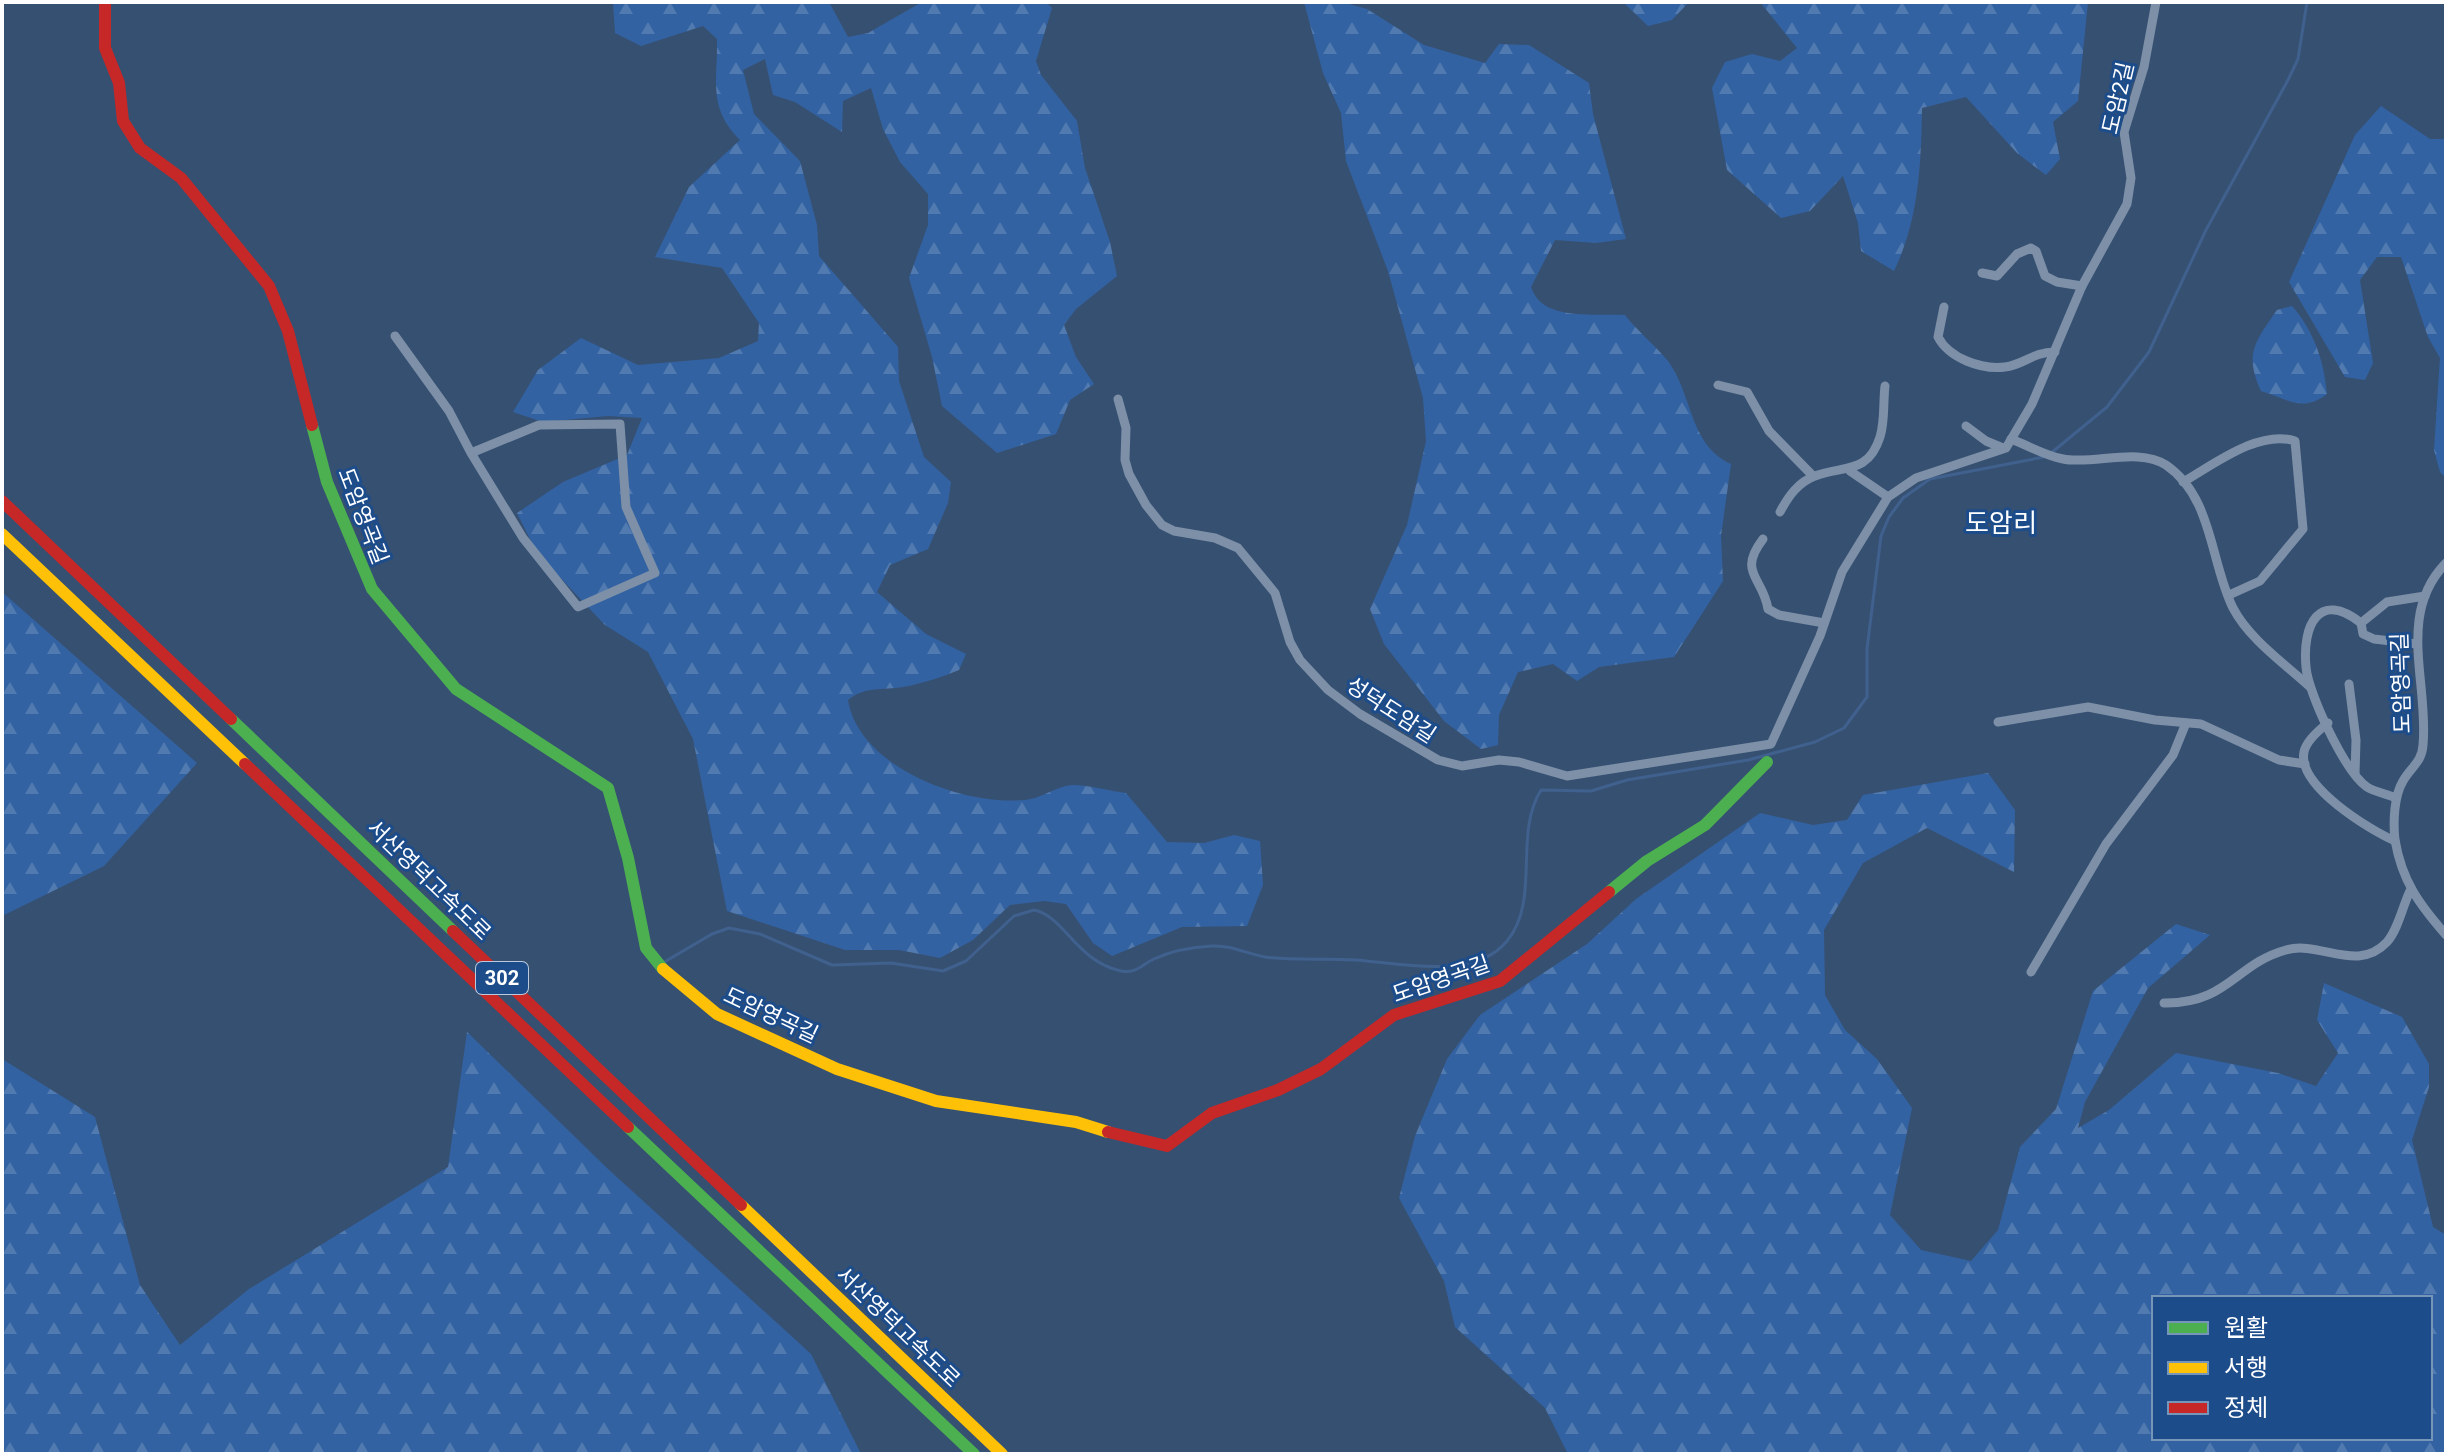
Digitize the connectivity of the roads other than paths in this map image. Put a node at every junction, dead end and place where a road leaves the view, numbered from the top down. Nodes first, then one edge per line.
1 (105, 2) edge
2 (2156, 2) edge
3 (1982, 273) dead end
4 (2082, 286) junction
5 (1944, 307) dead end
6 (395, 336) dead end
7 (2055, 352) junction
8 (1718, 385) dead end
9 (1885, 386) dead end
10 (1118, 399) dead end
11 (1966, 426) dead end
12 (2011, 439) junction
13 (2003, 448) junction
14 (471, 453) junction
15 (1850, 471) junction
16 (1813, 476) junction
17 (2183, 482) junction
18 (1888, 497) junction
19 (2, 501) edge
20 (1780, 512) dead end
21 (2, 534) edge
22 (1763, 539) dead end
23 (2446, 563) edge
24 (2229, 595) junction
25 (2425, 596) junction
26 (1824, 623) junction
27 (2361, 623) junction
28 (2417, 644) junction
29 (2349, 684) dead end
30 (2310, 687) junction
31 (1998, 722) dead end
32 (2186, 723) junction
33 (2328, 723) junction
34 (1767, 762) dead end
35 (2305, 764) junction
36 (2355, 774) junction
37 (2396, 798) junction
38 (2395, 841) junction
39 (2410, 891) junction
40 (2446, 935) edge
41 (2031, 972) dead end
42 (2164, 1003) dead end
43 (974, 1454) edge
44 (1002, 1454) edge

1 - 34 main road, 도암영곡길
2 - 4 street, 도암2길
3 - 4 street
4 - 7 street, 도암2길
5 - 7 street
6 - 14 street
7 - 12 street, 도암2길
8 - 16 street
9 - 15 street
10 - 26 street, 성덕도암길
11 - 13 street
12 - 13 street
12 - 17 street, 도암영곡길
13 - 18 street
14 - 14 street
15 - 16 street
15 - 18 street
16 - 20 street
17 - 24 street, 도암영곡길
17 - 24 street
18 - 26 street
19 - 44 main road, 서산영덕고속도로 / 302
21 - 43 main road, 서산영덕고속도로 / 302
22 - 26 street
23 - 25 street, 도암영곡길
24 - 30 street, 도암영곡길
25 - 27 street
25 - 28 street, 도암영곡길
27 - 28 street
27 - 30 street, 도암영곡길
28 - 37 street, 도암영곡길
29 - 36 street
30 - 33 street, 도암영곡길
31 - 32 street
32 - 35 street
32 - 41 street
33 - 35 street
33 - 36 street, 도암영곡길
35 - 38 street
36 - 37 street
37 - 38 street
38 - 39 street
39 - 40 street
39 - 42 street

